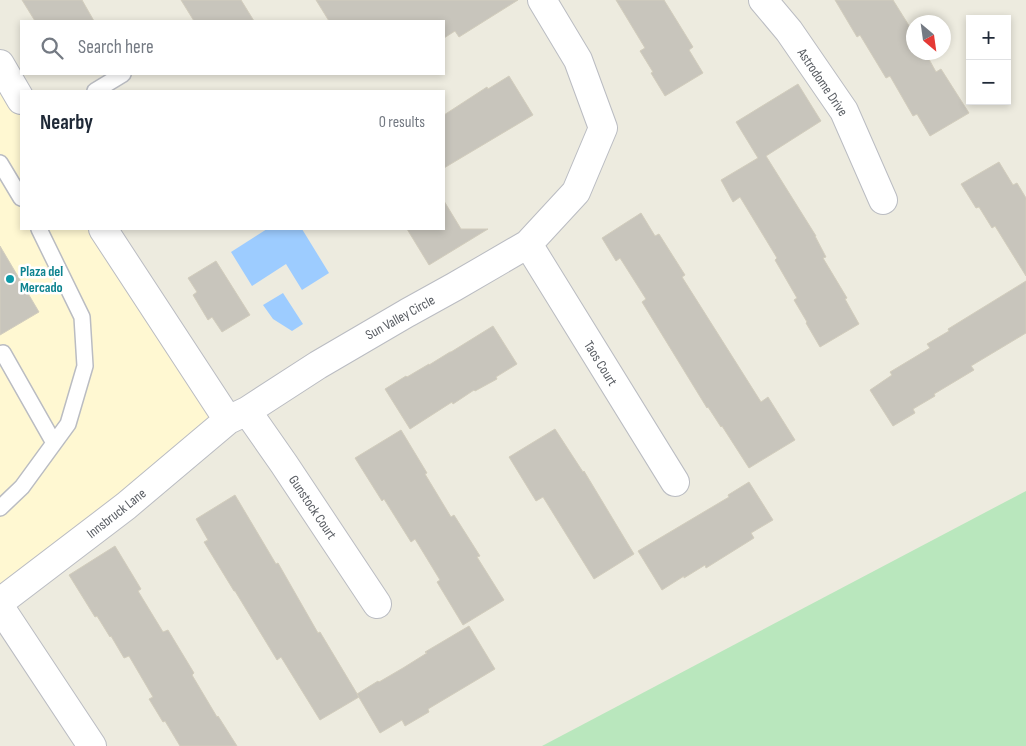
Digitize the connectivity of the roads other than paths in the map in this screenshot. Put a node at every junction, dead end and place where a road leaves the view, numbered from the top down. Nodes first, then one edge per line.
1 (542, 0) edge
2 (762, 0) edge
3 (0, 64) edge
4 (121, 75) edge
5 (97, 90) edge
6 (20, 98) edge
7 (0, 163) edge
8 (20, 196) edge
9 (883, 200) dead end
10 (38, 230) edge
11 (104, 230) edge
12 (528, 244) junction
13 (3, 353) dead end
14 (238, 416) junction
15 (54, 443) junction
16 (675, 482) dead end
17 (0, 508) edge
18 (0, 602) edge
19 (377, 604) dead end
20 (0, 607) edge
21 (92, 746) edge

1 - 12 street, Sun Valley Circle
2 - 9 street, Astrodome Drive
3 - 6 street
4 - 5 lane
7 - 8 lane
10 - 15 lane
11 - 14 street
12 - 14 street, Sun Valley Circle
12 - 16 street, Taos Court
13 - 15 lane
14 - 18 street, Innsbruck Lane
14 - 19 street, Gunstock Court
15 - 17 lane
20 - 21 street

